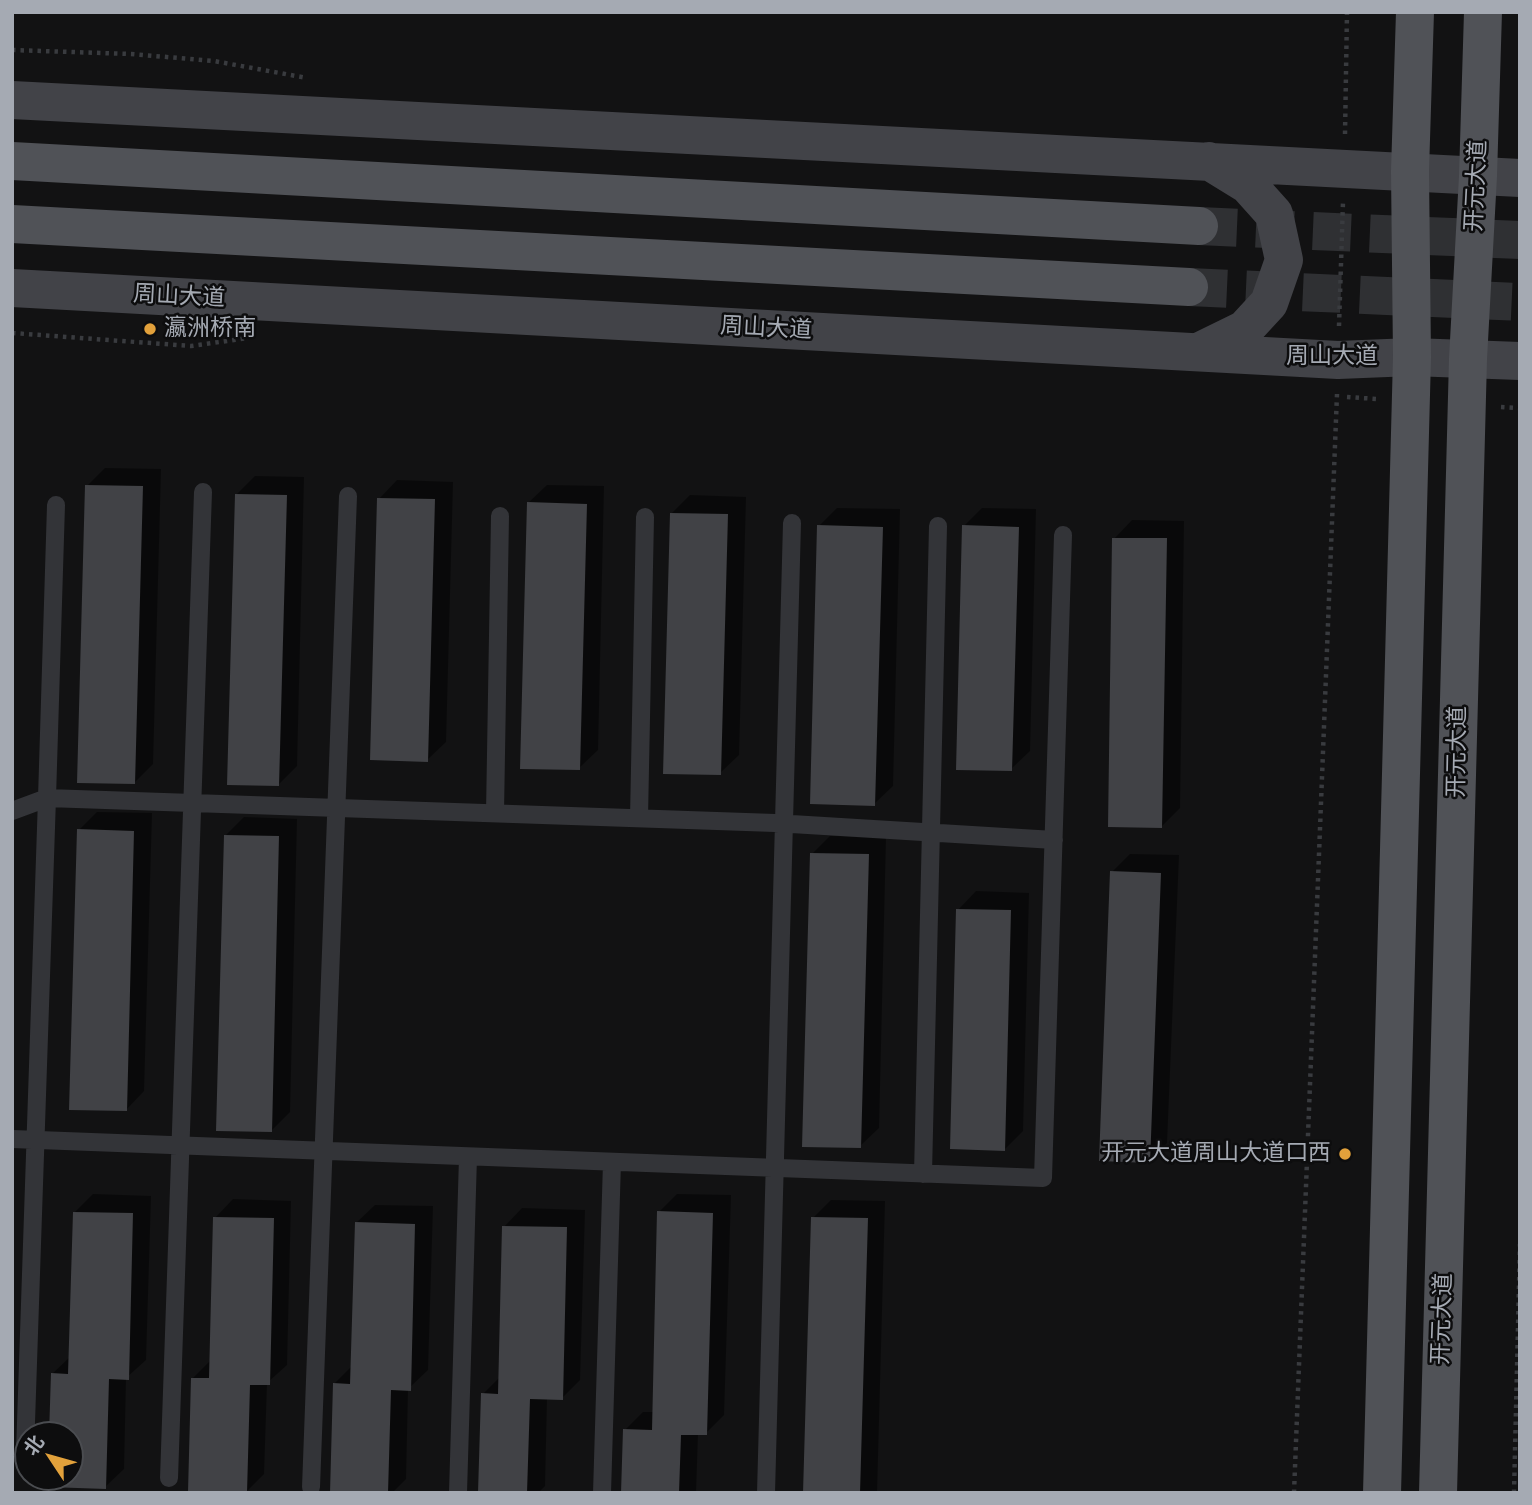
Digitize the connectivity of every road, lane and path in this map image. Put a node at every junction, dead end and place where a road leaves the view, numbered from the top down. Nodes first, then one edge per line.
1 (1347, 12) edge
2 (1415, 12) edge
3 (1483, 12) edge
4 (12, 100) edge
5 (12, 161) edge
6 (1209, 161) junction
7 (1344, 168) junction
8 (1410, 171) junction
9 (1478, 176) junction
10 (1520, 178) edge
11 (12, 224) edge
12 (1199, 226) tunnel mouth
13 (1189, 287) tunnel mouth
14 (12, 288) edge
15 (1196, 353) junction
16 (1412, 356) junction
17 (1468, 359) junction
18 (1338, 360) junction
19 (1520, 361) edge
20 (203, 492) dead end
21 (348, 496) dead end
22 (56, 505) dead end
23 (500, 516) dead end
24 (645, 517) dead end
25 (792, 523) dead end
26 (938, 526) dead end
27 (1063, 535) dead end
28 (47, 798) junction
29 (192, 803) junction
30 (336, 808) junction
31 (12, 811) edge
32 (495, 813) junction
33 (639, 818) junction
34 (784, 824) junction
35 (931, 833) junction
36 (1054, 840) junction
37 (12, 1139) edge
38 (36, 1140) junction
39 (181, 1146) junction
40 (324, 1151) junction
41 (468, 1157) junction
42 (612, 1162) junction
43 (775, 1168) junction
44 (923, 1174) junction
45 (1520, 1244) edge
46 (26, 1421) edge
47 (169, 1478) dead end
48 (311, 1487) dead end
49 (458, 1493) edge
50 (602, 1493) edge
51 (766, 1493) edge
52 (1294, 1493) edge
53 (1382, 1493) edge
54 (1438, 1493) edge
55 (1514, 1493) edge

1 - 7 path
2 - 8 main road
3 - 9 main road, 开元大道
4 - 6 main road
5 - 12 main road
6 - 7 main road
6 - 15 main road
7 - 8 main road
7 - 18 path
8 - 9 main road
8 - 16 main road
9 - 10 main road
9 - 17 main road, 开元大道
11 - 13 main road
14 - 15 main road, 周山大道
15 - 18 main road, 周山大道
16 - 17 main road, 周山大道
16 - 18 main road, 周山大道
16 - 53 main road
17 - 19 main road, 周山大道
17 - 54 main road, 开元大道
18 - 52 path
20 - 29 lane
21 - 30 lane
22 - 28 lane
23 - 32 lane
24 - 33 lane
25 - 34 lane
26 - 35 lane
27 - 36 lane
28 - 29 lane
28 - 31 lane
28 - 38 lane
29 - 30 lane
29 - 39 lane
30 - 32 lane
30 - 40 lane
32 - 33 lane
33 - 34 lane
34 - 35 lane
34 - 43 lane
35 - 36 lane
35 - 44 lane
36 - 44 lane
37 - 38 lane
38 - 39 lane
38 - 46 lane
39 - 40 lane
39 - 47 lane
40 - 41 lane
40 - 48 lane
41 - 42 lane
41 - 49 lane
42 - 43 lane
42 - 50 lane
43 - 44 lane
43 - 51 lane
45 - 55 path

